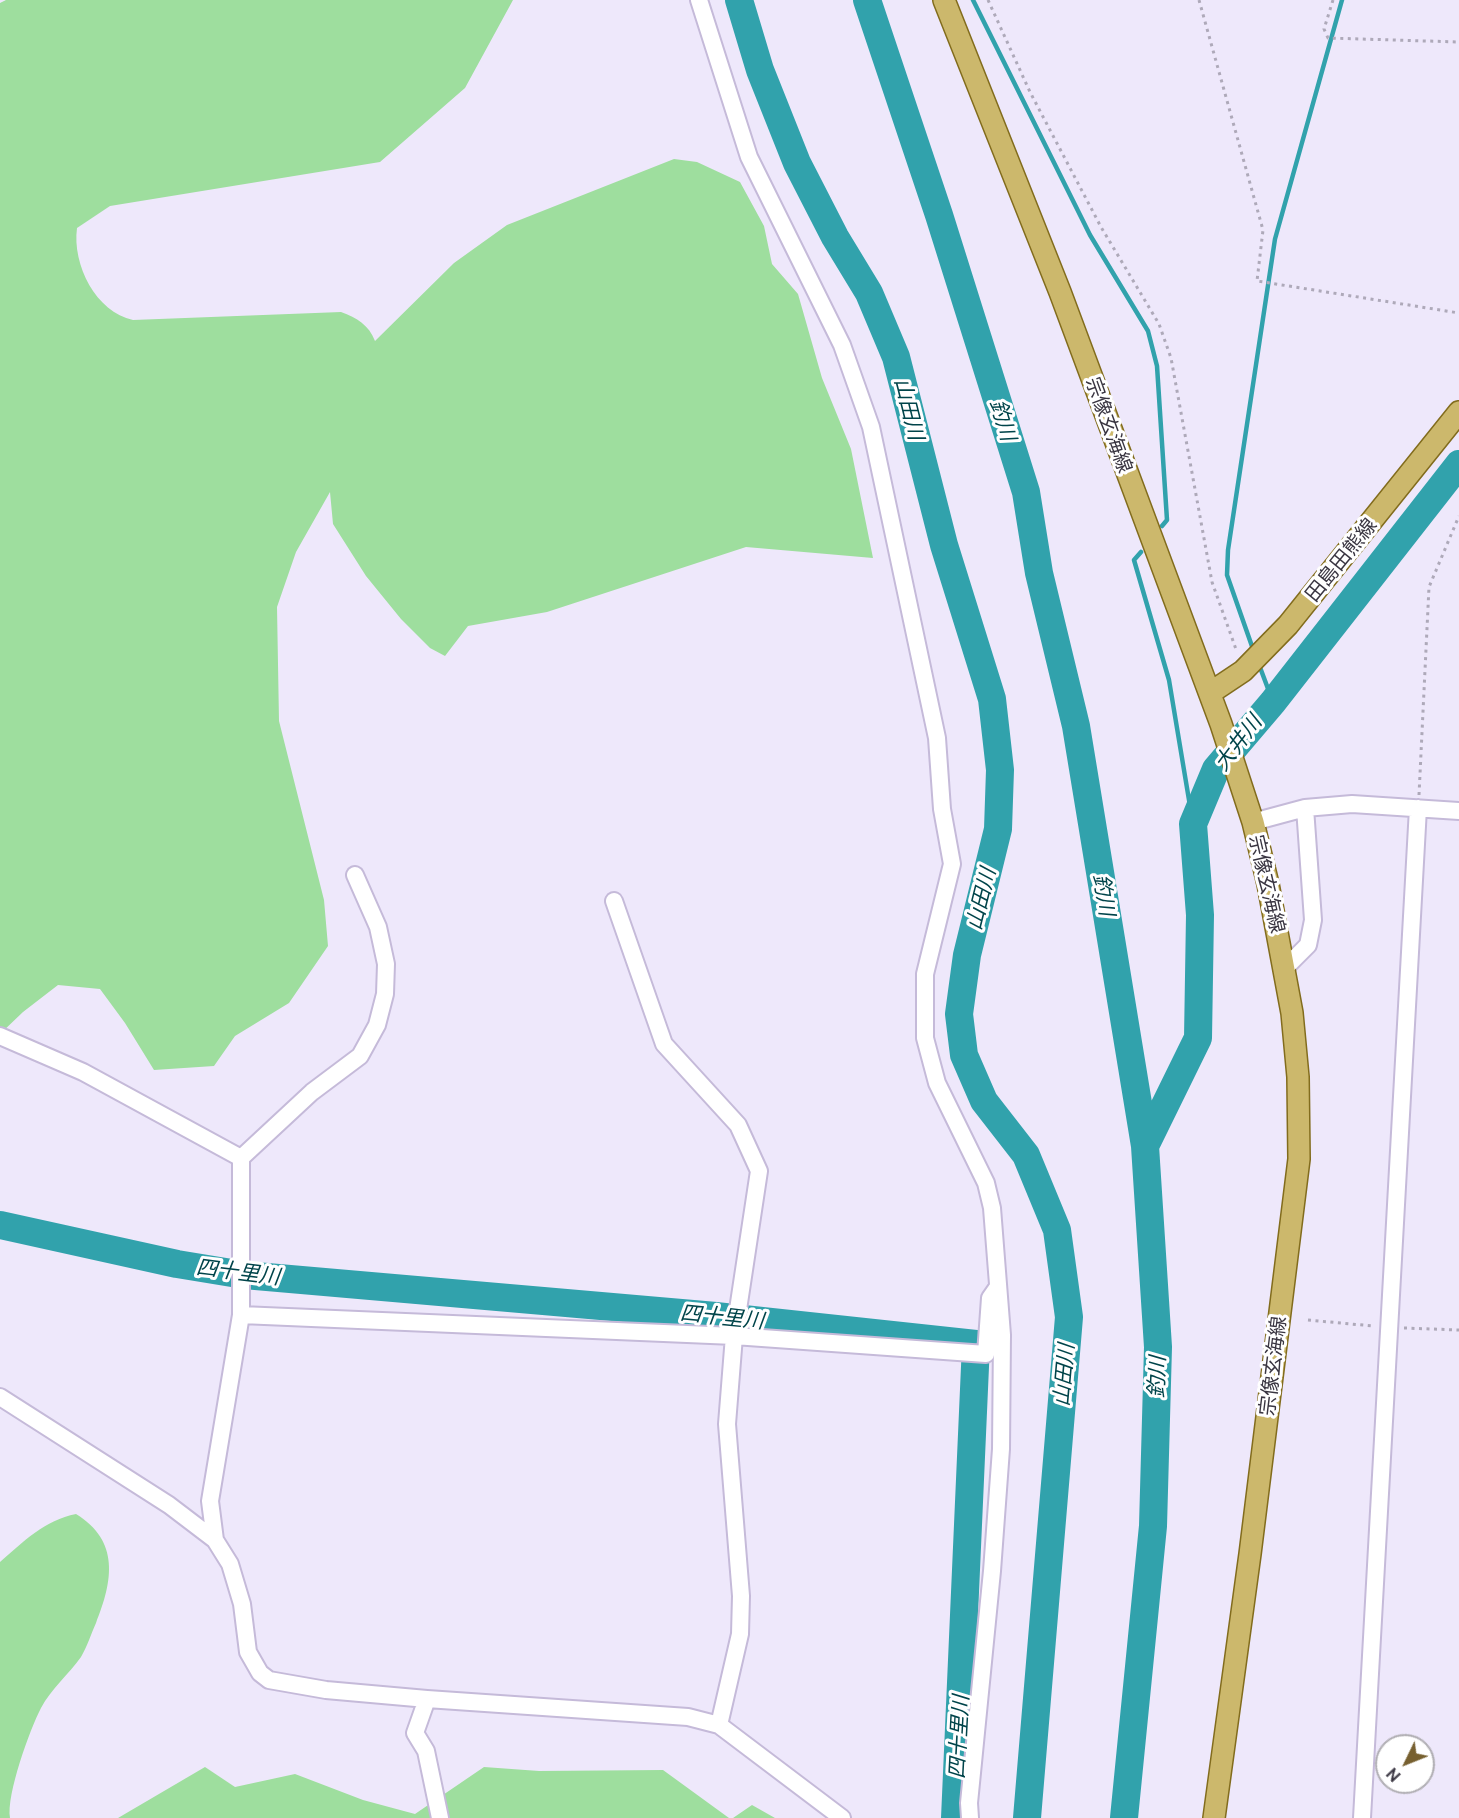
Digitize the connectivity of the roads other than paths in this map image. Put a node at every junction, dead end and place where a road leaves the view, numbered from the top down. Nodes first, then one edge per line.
1 (699, 0) edge
2 (944, 0) edge
3 (1459, 412) edge
4 (1210, 693) junction
5 (1305, 808) junction
6 (1418, 808) junction
7 (1459, 811) edge
8 (1253, 822) junction
9 (355, 875) dead end
10 (614, 901) dead end
11 (1285, 968) junction
12 (0, 1036) edge
13 (241, 1158) junction
14 (998, 1288) junction
15 (241, 1315) junction
16 (734, 1336) junction
17 (0, 1397) edge
18 (215, 1540) junction
19 (427, 1699) junction
20 (719, 1725) junction
21 (440, 1818) edge
22 (842, 1818) edge
23 (970, 1818) edge
24 (1214, 1818) edge
25 (1362, 1818) edge

1 - 14 street
2 - 4 main road, 宗像玄海線
3 - 4 main road, 田島田熊線
4 - 8 main road, 宗像玄海線
5 - 6 street
5 - 8 street
5 - 11 street
6 - 7 street
6 - 25 street
8 - 11 main road, 宗像玄海線
9 - 13 street
10 - 16 street
11 - 24 main road, 宗像玄海線
12 - 13 street
13 - 15 street
14 - 16 street
14 - 23 street
15 - 16 street
15 - 18 street
16 - 20 street
17 - 18 street
18 - 19 street
19 - 20 street
19 - 21 street
20 - 22 street

